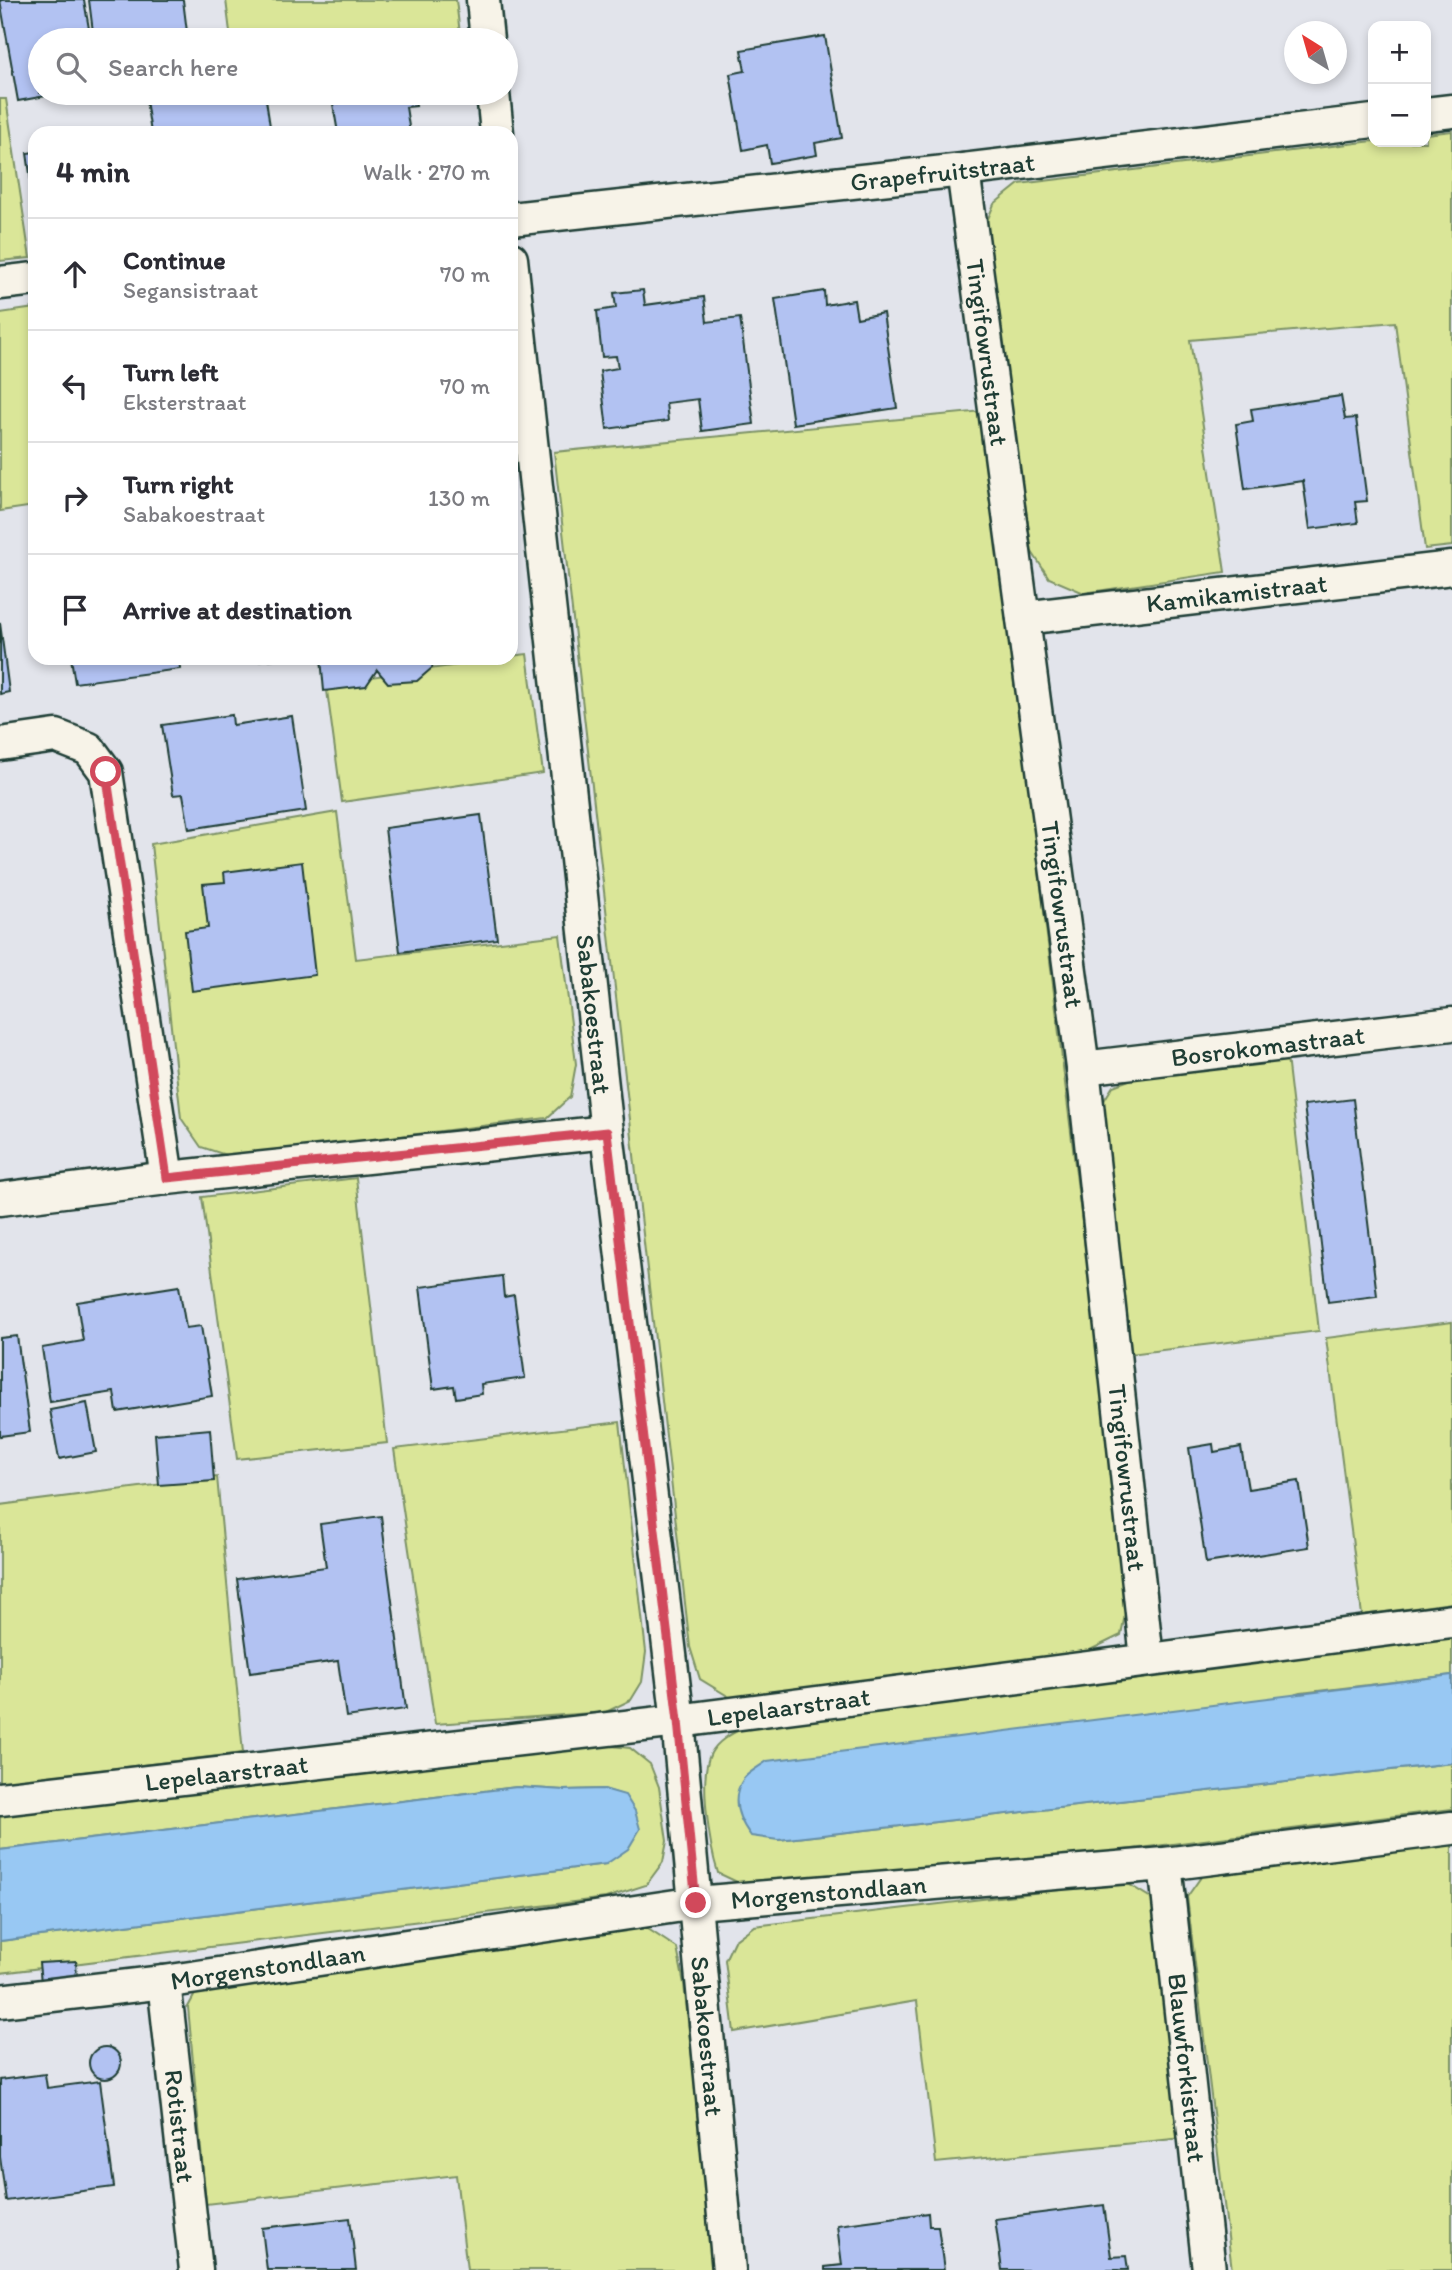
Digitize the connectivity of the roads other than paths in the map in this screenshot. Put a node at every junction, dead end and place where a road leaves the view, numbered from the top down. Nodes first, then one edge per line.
1 (483, 0) edge
2 (486, 28) edge
3 (494, 105) edge
4 (1452, 111) edge
5 (1431, 113) edge
6 (1368, 122) edge
7 (496, 126) edge
8 (963, 170) junction
9 (518, 218) edge
10 (28, 280) edge
11 (0, 283) edge
12 (518, 322) edge
13 (1452, 568) edge
14 (1023, 618) junction
15 (0, 744) edge
16 (1452, 1024) edge
17 (1083, 1068) junction
18 (607, 1132) junction
19 (167, 1178) junction
20 (0, 1199) edge
21 (1452, 1621) edge
22 (1147, 1659) junction
23 (678, 1721) junction
24 (0, 1799) edge
25 (1452, 1828) edge
26 (1165, 1864) junction
27 (696, 1903) junction
28 (164, 1982) junction
29 (0, 2001) edge
30 (195, 2270) edge
31 (729, 2270) edge
32 (1209, 2270) edge

1 - 2 street
3 - 7 street
4 - 5 street
6 - 8 street, Grapefruitstraat
8 - 9 street, Grapefruitstraat
8 - 14 street, Tingifowrustraat
10 - 11 street
12 - 18 street, Sabakoestraat
13 - 14 street, Kamikamistraat
14 - 17 street, Tingifowrustraat
15 - 19 street
16 - 17 street, Bosrokomastraat
17 - 22 street, Tingifowrustraat
18 - 19 street
18 - 23 street, Sabakoestraat
19 - 20 street
21 - 22 street, Lepelaarstraat
22 - 23 street, Lepelaarstraat
23 - 24 street, Lepelaarstraat
23 - 27 street, Sabakoestraat
25 - 26 street, Morgenstondlaan
26 - 27 street, Morgenstondlaan
26 - 32 street, Blauwforkistraat
27 - 28 street, Morgenstondlaan
27 - 31 street, Sabakoestraat
28 - 29 street, Morgenstondlaan
28 - 30 street, Rotistraat

